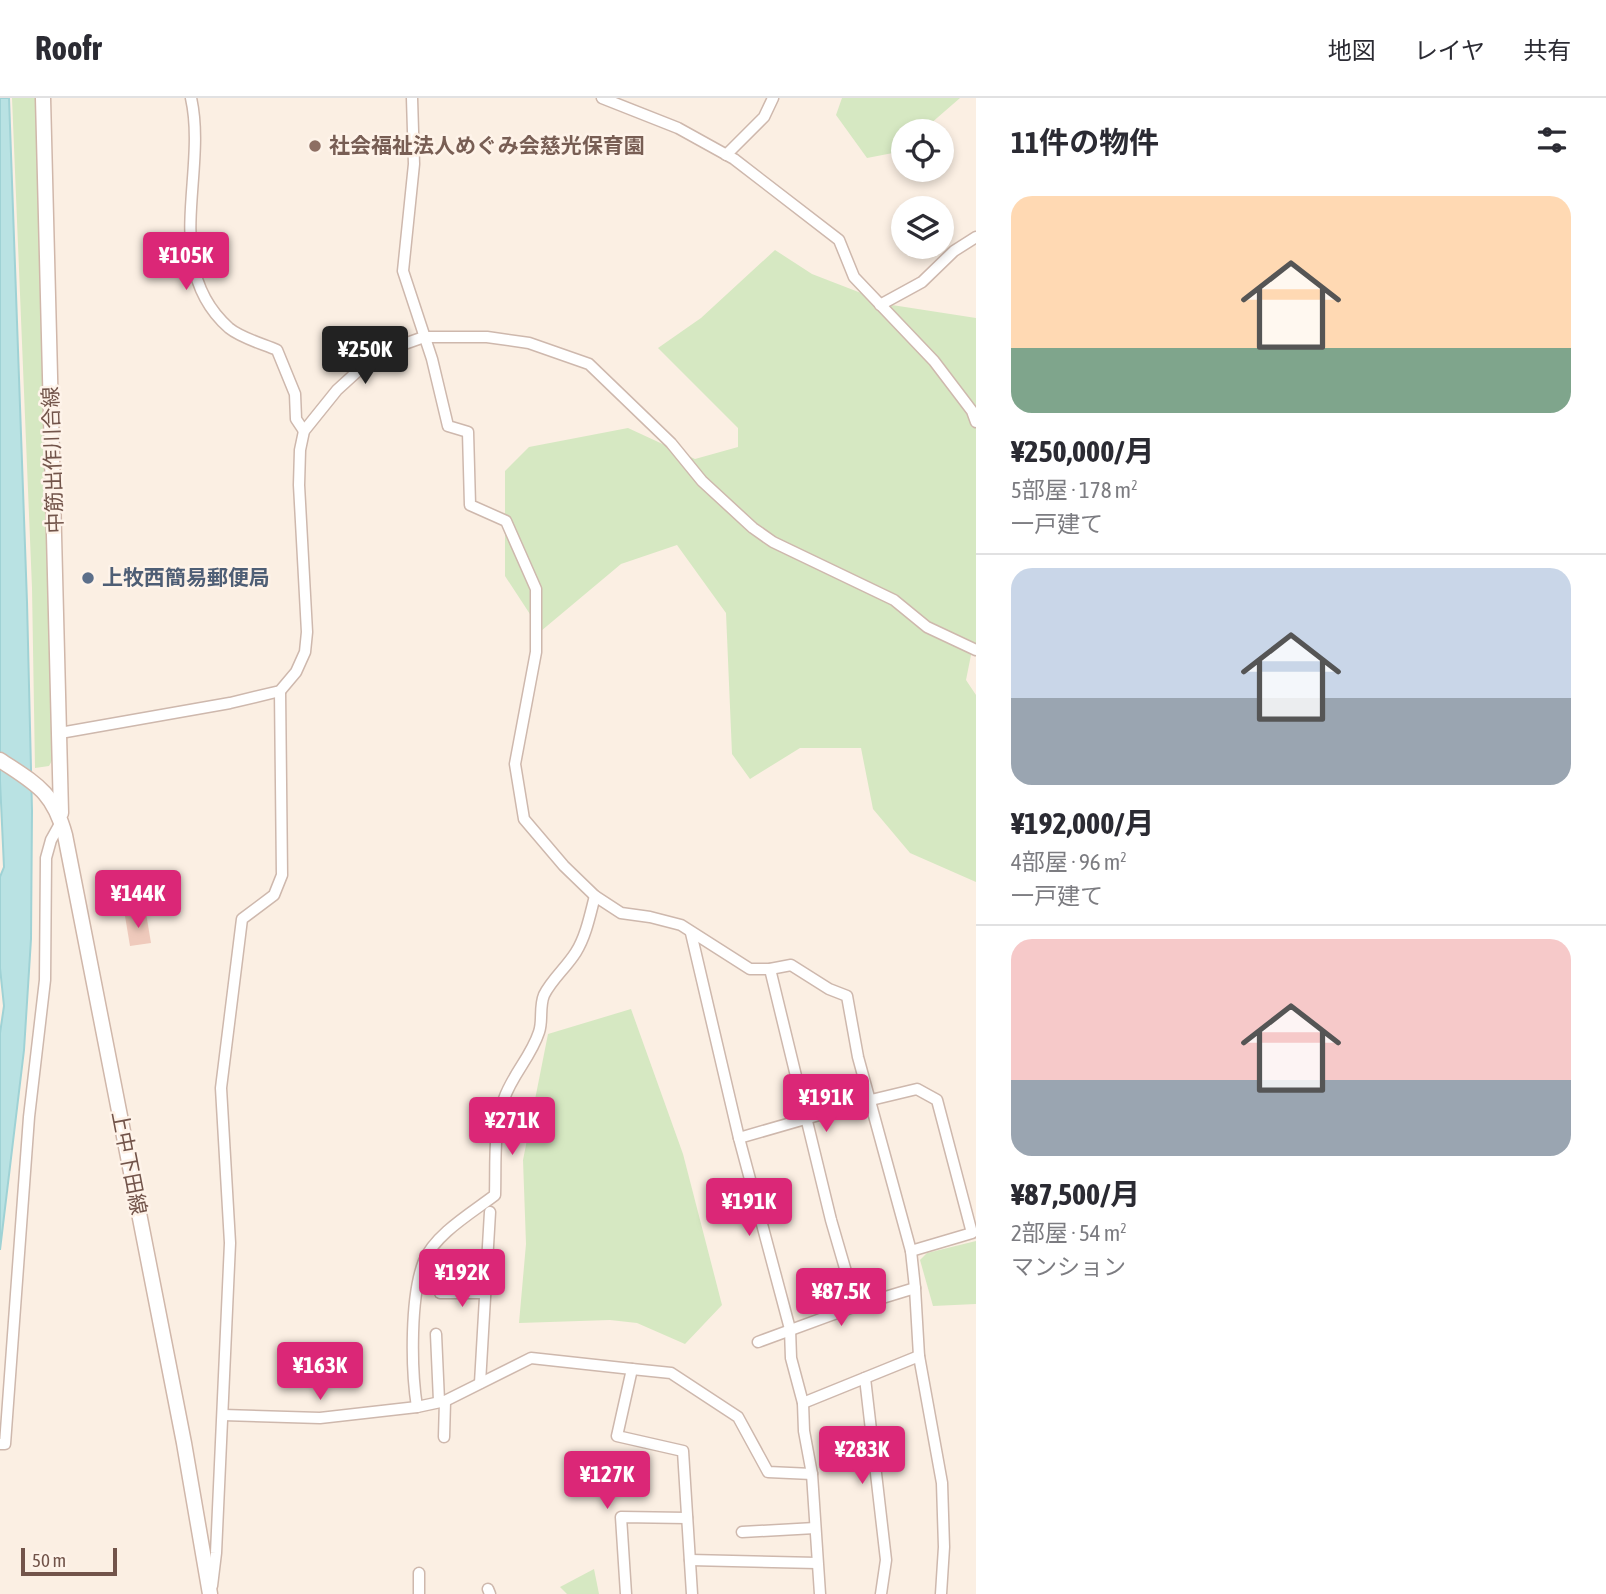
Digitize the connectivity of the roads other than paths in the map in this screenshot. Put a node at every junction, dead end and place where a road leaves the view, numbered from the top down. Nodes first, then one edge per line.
1 (43, 98) edge
2 (191, 98) edge
3 (412, 98) edge
4 (602, 98) edge
5 (773, 98) edge
6 (726, 155) junction
7 (976, 237) edge
8 (880, 305) junction
9 (424, 337) junction
10 (976, 422) edge
11 (304, 431) junction
12 (976, 650) edge
13 (280, 691) junction
14 (60, 733) junction
15 (0, 760) edge
16 (61, 821) junction
17 (595, 896) junction
18 (691, 933) junction
19 (770, 969) junction
20 (871, 1100) junction
21 (806, 1119) junction
22 (739, 1138) junction
23 (490, 1212) dead end
24 (911, 1251) junction
25 (915, 1288) junction
26 (440, 1293) dead end
27 (485, 1293) junction
28 (856, 1306) junction
29 (790, 1329) junction
30 (436, 1334) dead end
31 (758, 1342) dead end
32 (919, 1356) junction
33 (632, 1368) junction
34 (864, 1378) junction
35 (480, 1383) junction
36 (442, 1401) junction
37 (803, 1403) junction
38 (417, 1407) junction
39 (222, 1415) junction
40 (444, 1437) dead end
41 (0, 1444) edge
42 (812, 1474) junction
43 (687, 1518) junction
44 (815, 1528) junction
45 (742, 1532) dead end
46 (690, 1560) junction
47 (817, 1563) junction
48 (419, 1573) dead end
49 (210, 1594) edge
50 (419, 1594) edge
51 (626, 1594) edge
52 (692, 1594) edge
53 (820, 1594) edge
54 (881, 1594) edge
55 (941, 1594) edge

1 - 14 main road, 中筋出作川合線
2 - 11 street
3 - 9 street
4 - 6 street
5 - 6 street
6 - 8 street
7 - 8 street
8 - 10 street
9 - 11 street
9 - 12 street
9 - 17 street
11 - 13 street
13 - 14 street
13 - 39 street
14 - 16 main road, 中筋出作川合線
15 - 16 main road, 上中下田線
16 - 41 street
16 - 49 main road, 上中下田線
17 - 18 street
17 - 38 street
18 - 19 street
18 - 22 street
19 - 20 street
19 - 21 street
20 - 21 street
20 - 24 street
20 - 24 street
21 - 22 street
21 - 28 street
22 - 29 street
23 - 27 street
24 - 25 street
25 - 28 street
25 - 32 street
26 - 27 street
27 - 35 street
28 - 29 street
29 - 31 street
29 - 37 street
30 - 36 street
32 - 34 street
32 - 55 street
33 - 35 street
33 - 42 street
33 - 43 street
34 - 37 street
34 - 54 street
35 - 36 street
36 - 38 street
36 - 40 street
37 - 42 street
38 - 39 street
39 - 49 street
42 - 44 street
43 - 46 street
43 - 51 street
44 - 45 street
44 - 47 street
46 - 47 street
46 - 52 street
47 - 53 street
48 - 50 street

